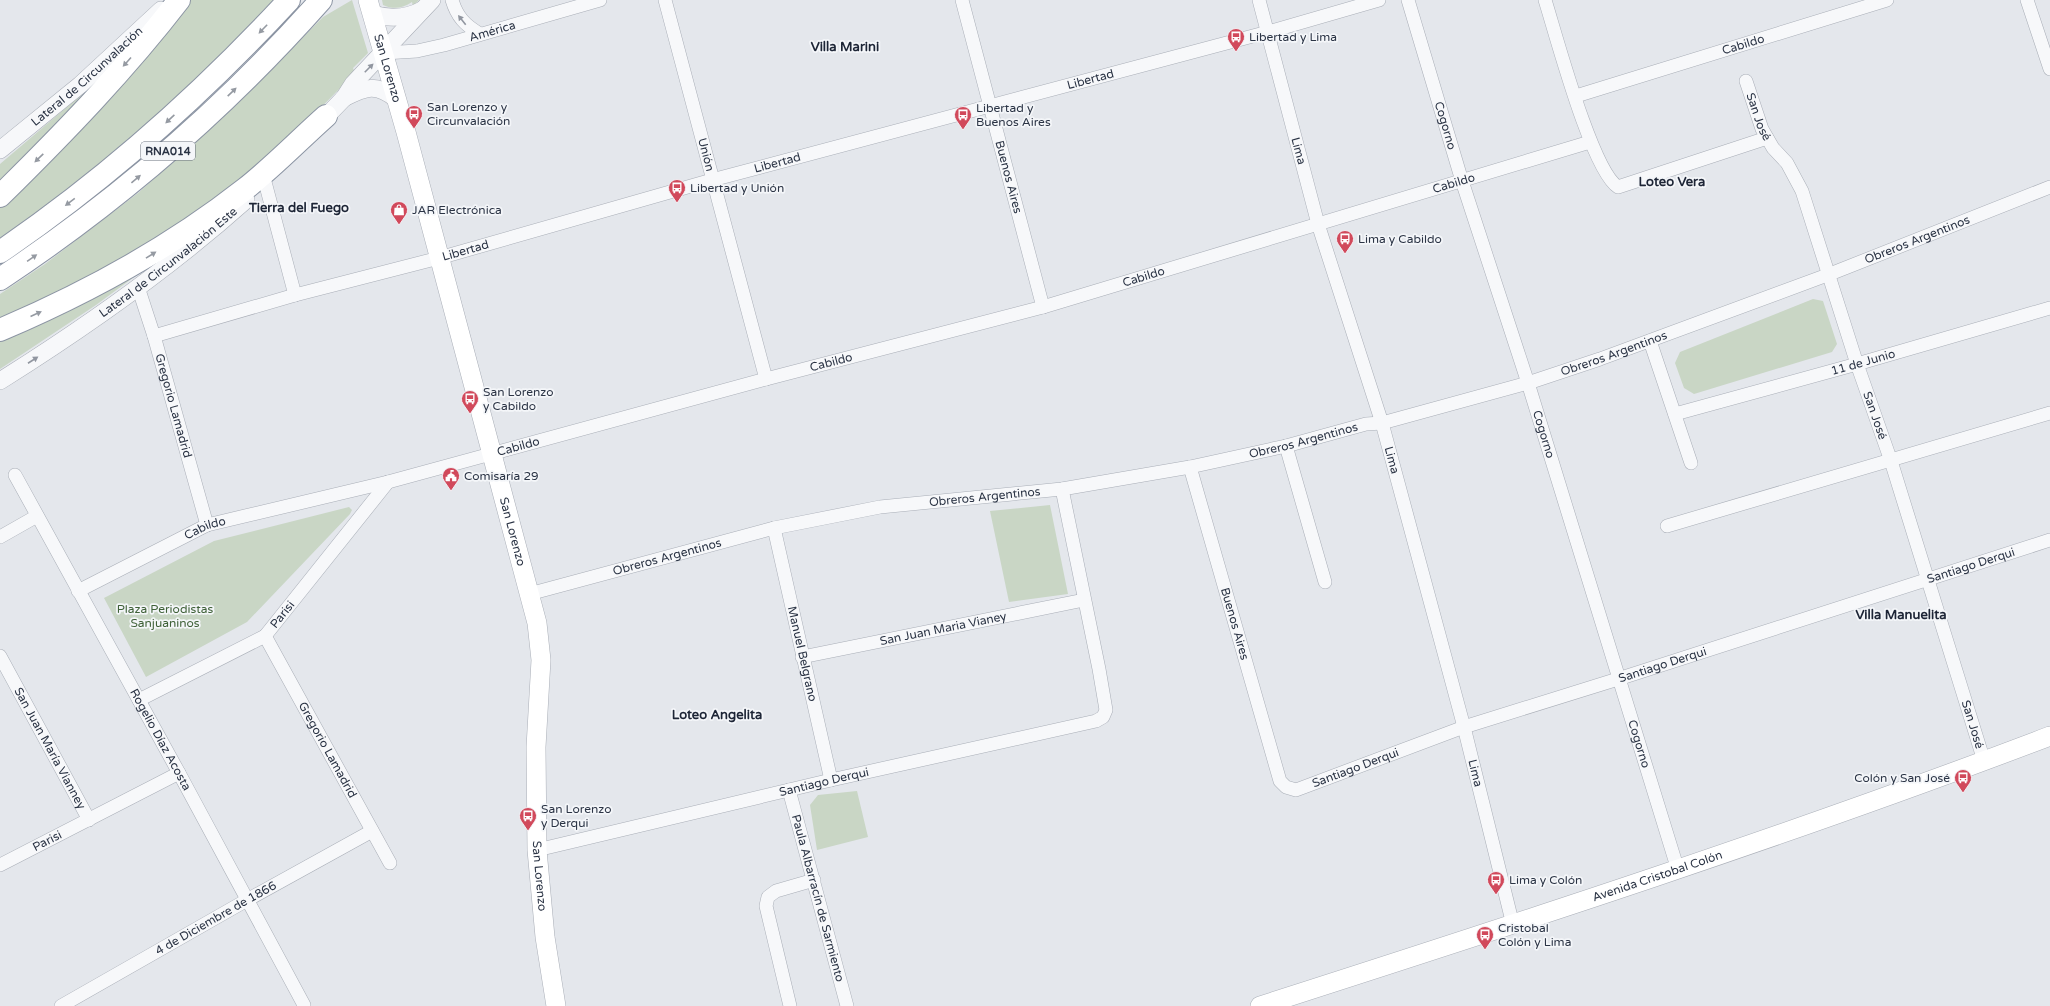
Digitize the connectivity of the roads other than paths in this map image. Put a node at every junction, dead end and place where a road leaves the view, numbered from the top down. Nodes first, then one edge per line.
1 (171, 0) edge
2 (180, 0) edge
3 (290, 0) edge
4 (452, 0) edge
5 (600, 0) edge
6 (665, 0) edge
7 (962, 0) edge
8 (1259, 0) edge
9 (1379, 0) edge
10 (1408, 0) edge
11 (1545, 0) edge
12 (1887, 0) edge
13 (2027, 0) edge
14 (320, 1) edge
15 (429, 4) edge
16 (370, 7) edge
17 (1268, 32) junction
18 (480, 34) junction
19 (384, 53) junction
20 (2050, 69) edge
21 (1746, 81) dead end
22 (1576, 96) junction
23 (344, 98) junction
24 (396, 99) junction
25 (989, 106) junction
26 (326, 116) junction
27 (1767, 138) junction
28 (1590, 142) junction
29 (0, 150) edge
30 (712, 180) junction
31 (1462, 181) junction
32 (265, 182) junction
33 (2050, 188) edge
34 (0, 196) edge
35 (1318, 224) junction
36 (0, 252) edge
37 (439, 258) junction
38 (1830, 274) junction
39 (0, 280) edge
40 (138, 287) junction
41 (295, 295) junction
42 (1043, 307) junction
43 (2050, 308) edge
44 (0, 330) edge
45 (154, 336) junction
46 (1650, 341) junction
47 (1857, 364) junction
48 (766, 379) junction
49 (0, 380) edge
50 (1528, 383) junction
51 (2050, 413) edge
52 (1675, 414) junction
53 (1382, 423) junction
54 (1286, 446) junction
55 (491, 454) junction
56 (1891, 461) junction
57 (1691, 463) dead end
58 (1190, 467) junction
59 (15, 475) dead end
60 (388, 482) junction
61 (1062, 489) junction
62 (37, 516) junction
63 (207, 525) junction
64 (1667, 526) dead end
65 (774, 528) junction
66 (0, 537) edge
67 (2050, 540) edge
68 (1928, 578) junction
69 (1325, 582) dead end
70 (78, 591) junction
71 (529, 594) junction
72 (1084, 600) junction
73 (265, 636) junction
74 (0, 656) edge
75 (802, 657) junction
76 (1618, 679) junction
77 (139, 700) junction
78 (1464, 727) junction
79 (2050, 736) edge
80 (1984, 761) junction
81 (179, 773) junction
82 (831, 780) junction
83 (1280, 781) joint
84 (790, 790) junction
85 (89, 820) junction
86 (372, 832) junction
87 (537, 850) junction
88 (390, 863) dead end
89 (0, 866) edge
90 (1678, 870) junction
91 (814, 880) junction
92 (247, 900) junction
93 (1513, 925) junction
94 (304, 1005) dead end
95 (61, 1006) edge
96 (556, 1006) edge
97 (790, 1006) edge
98 (847, 1006) edge
99 (1260, 1006) edge

1 - 29 street, Lateral de Circunvalación
2 -> 34 highway
3 -> 36 highway, RNA014
18 -> 4 street
5 - 18 street, América
6 - 30 street, Unión
7 - 25 street, Buenos Aires
8 - 17 street, Lima
9 - 17 street, Libertad
10 - 31 street, Cogorno
11 - 22 street
12 - 22 street, Cabildo
13 - 20 street
39 -> 14 highway, RNA014
15 - 16 street
15 - 19 street, Lateral de Circunvalación Este
16 - 19 main road, San Lorenzo
17 - 25 street, Libertad
17 - 35 street, Lima
18 - 19 street, América
23 -> 19 street, Lateral de Circunvalación Este
19 - 24 main road, San Lorenzo
21 - 27 street, San José
22 - 28 street
23 - 24 street
23 - 26 street, Lateral de Circunvalación Este
24 - 37 main road, San Lorenzo
25 - 30 street, Libertad
25 - 42 street, Buenos Aires
26 - 32 street, Lateral de Circunvalación Este
44 -> 26 highway
27 - 28 street
27 - 38 street, San José
28 - 31 street, Cabildo
30 - 37 street, Libertad
30 - 48 street, Unión
31 - 35 street, Cabildo
31 - 50 street, Cogorno
32 - 40 street, Lateral de Circunvalación Este
32 - 41 street
33 - 38 street, Obreros Argentinos
35 - 42 street, Cabildo
35 - 53 street, Lima
37 - 41 street, Libertad
37 - 55 main road, San Lorenzo
38 - 46 street, Obreros Argentinos
38 - 47 street, San José
40 - 45 street, Gregorio Lamadrid
49 -> 40 street, Lateral de Circunvalación Este
41 - 45 street, Libertad
42 - 48 street, Cabildo
43 - 47 street, 11 de Junio
45 - 63 street, Gregorio Lamadrid
46 - 50 street, Obreros Argentinos
46 - 52 street
47 - 52 street, 11 de Junio
47 - 56 street, San José
48 - 55 street, Cabildo
50 - 53 street, Obreros Argentinos
50 - 76 street, Cogorno
51 - 56 street
52 - 57 street
53 - 54 street, Obreros Argentinos
53 - 78 street, Lima
54 - 58 street, Obreros Argentinos
54 - 69 street
55 - 60 street, Cabildo
55 - 71 main road, San Lorenzo
56 - 64 street
56 - 68 street, San José
58 - 61 street, Obreros Argentinos
58 - 83 street, Buenos Aires
59 - 62 street, Rogelio Díaz Acosta
60 - 63 street, Cabildo
60 - 73 street, Parisi
61 - 65 street, Obreros Argentinos
61 - 72 street
62 - 66 street
62 - 70 street, Rogelio Díaz Acosta
63 - 70 street, Cabildo
65 - 71 street, Obreros Argentinos
65 - 75 street, Manuel Belgrano
67 - 68 street, Santiago Derqui
68 - 76 street, Santiago Derqui
68 - 80 street, San José
70 - 77 street, Rogelio Díaz Acosta
71 - 87 main road, San Lorenzo
72 - 75 street, San Juan Maria Vianey
72 - 82 street, Santiago Derqui
73 - 77 street, Parisi
73 - 86 street, Gregorio Lamadrid
74 - 85 street, San Juan María Vianney
75 - 82 street, Manuel Belgrano
76 - 78 street, Santiago Derqui
76 - 90 street, Cogorno
77 - 81 street, Rogelio Díaz Acosta
78 - 83 street, Santiago Derqui
78 - 93 street, Lima
79 - 80 main road, Avenida Cristobal Colón
80 - 90 main road, Avenida Cristobal Colón
81 - 85 street, Parisi
81 - 92 street, Rogelio Díaz Acosta
82 - 84 street, Santiago Derqui
84 - 87 street, Santiago Derqui
84 - 91 street, Paula Albarracín de Sarmiento
85 - 89 street, Parisi
86 - 88 street, Gregorio Lamadrid
86 - 92 street, 4 de Diciembre de 1866
87 - 96 main road, San Lorenzo
90 - 93 main road, Avenida Cristobal Colón
91 - 97 street
91 - 98 street, Paula Albarracín de Sarmiento
92 - 94 street, Rogelio Díaz Acosta
92 - 95 street, 4 de Diciembre de 1866
93 - 99 main road, Avenida Cristobal Colón

